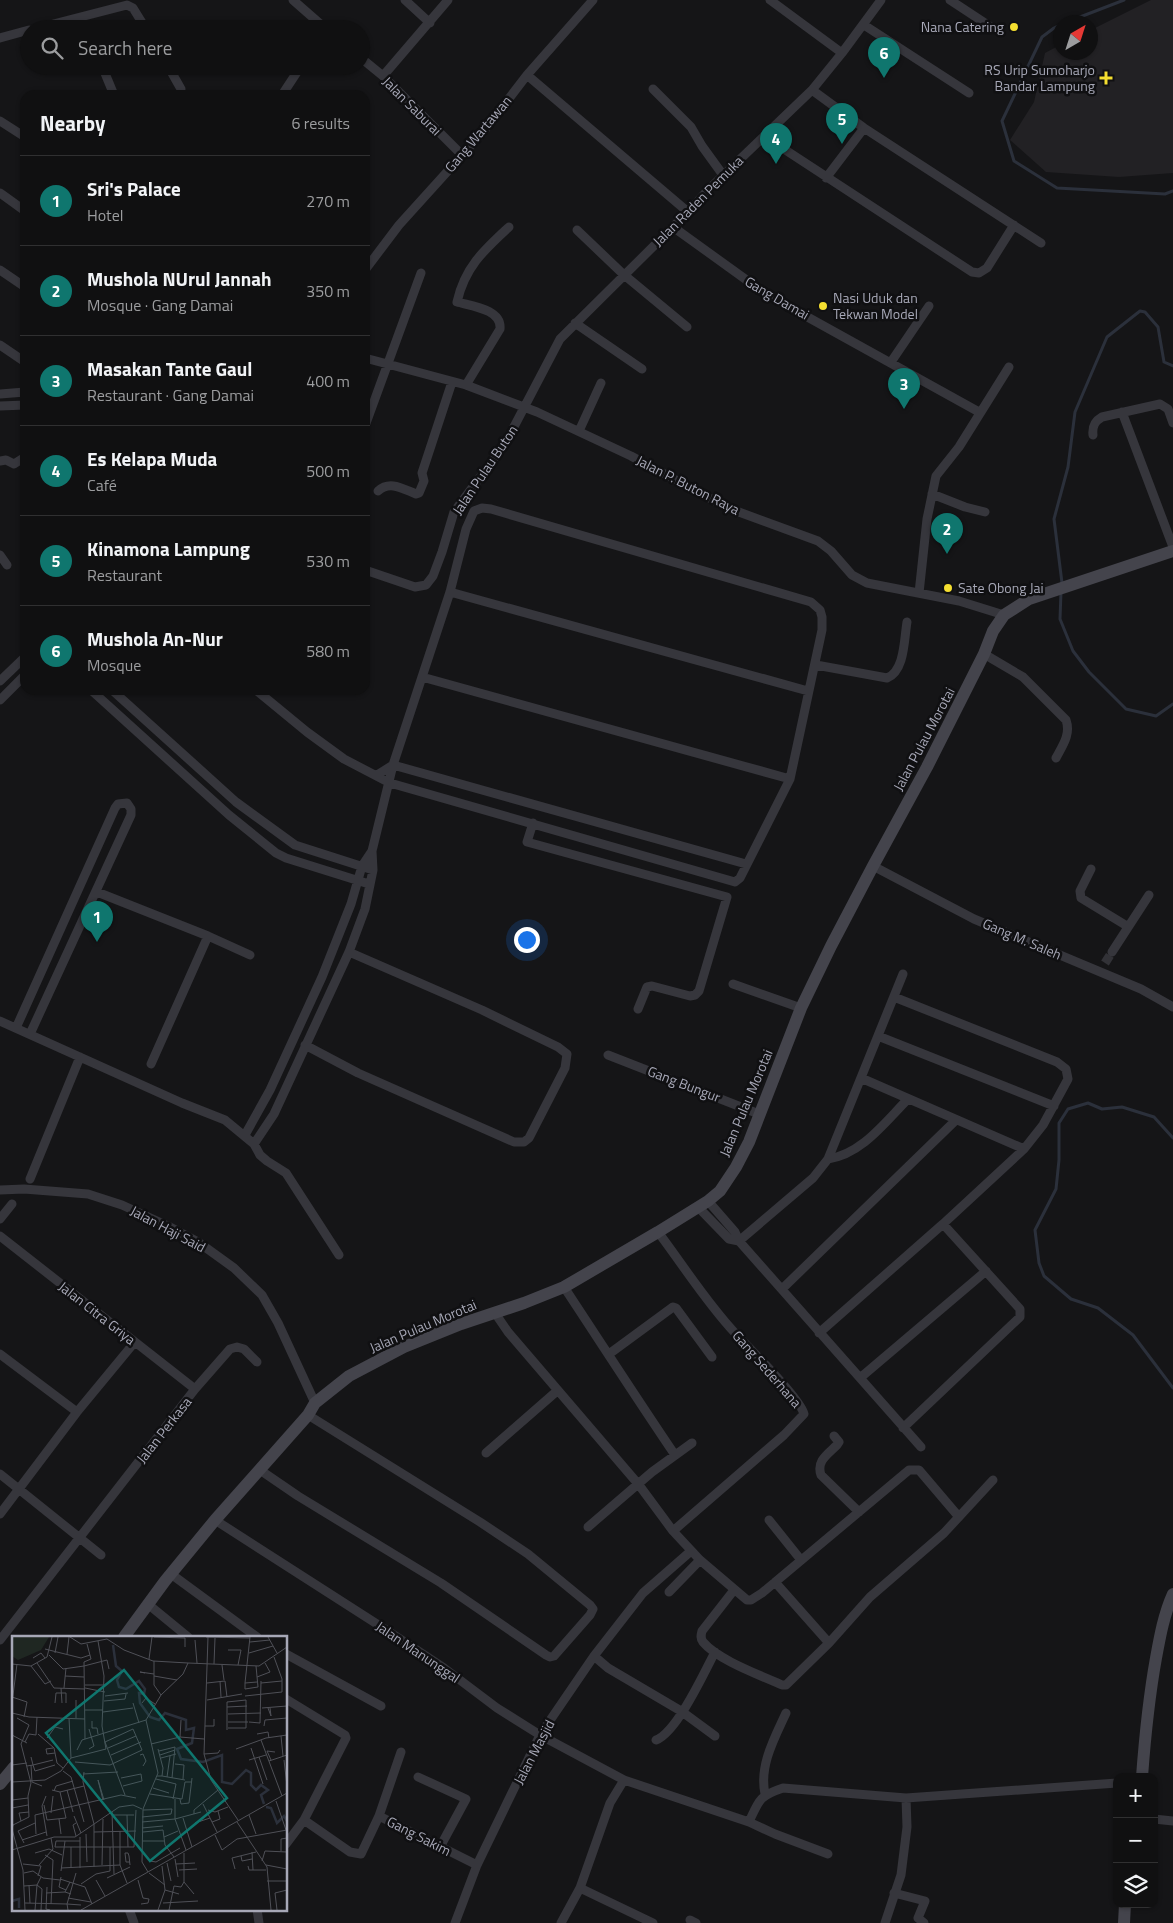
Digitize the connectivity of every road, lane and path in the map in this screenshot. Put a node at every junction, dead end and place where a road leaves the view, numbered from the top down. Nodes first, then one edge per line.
1 (292, 0) edge
2 (405, 0) edge
3 (448, 0) edge
4 (593, 0) edge
5 (770, 0) edge
6 (881, 0) edge
7 (950, 0) edge
8 (69, 20) edge
9 (140, 20) edge
10 (315, 20) edge
11 (430, 22) junction
12 (864, 24) junction
13 (991, 27) dead end
14 (20, 32) edge
15 (0, 38) edge
16 (842, 54) junction
17 (370, 65) edge
18 (527, 74) junction
19 (106, 75) edge
20 (173, 75) edge
21 (295, 75) edge
22 (383, 76) junction
23 (653, 89) dead end
24 (112, 90) edge
25 (180, 90) edge
26 (285, 90) edge
27 (812, 90) junction
28 (969, 93) dead end
29 (0, 121) edge
30 (864, 128) junction
31 (20, 134) edge
32 (764, 136) junction
33 (462, 155) junction
34 (723, 175) junction
35 (826, 178) junction
36 (0, 193) edge
37 (20, 207) edge
38 (688, 212) junction
39 (1014, 225) junction
40 (509, 227) dead end
41 (673, 227) junction
42 (577, 230) dead end
43 (1041, 243) dead end
44 (370, 263) edge
45 (0, 270) edge
46 (421, 273) dead end
47 (624, 274) junction
48 (20, 284) edge
49 (929, 306) dead end
50 (575, 323) junction
51 (687, 328) dead end
52 (0, 345) edge
53 (20, 359) edge
54 (370, 359) edge
55 (890, 362) junction
56 (387, 363) junction
57 (1009, 367) dead end
58 (642, 369) dead end
59 (452, 382) junction
60 (600, 383) dead end
61 (466, 385) junction
62 (20, 392) edge
63 (0, 394) edge
64 (20, 405) edge
65 (0, 406) edge
66 (525, 407) junction
67 (370, 412) edge
68 (979, 412) junction
69 (1122, 412) junction
70 (1173, 423) edge
71 (578, 431) junction
72 (1093, 435) dead end
73 (20, 460) edge
74 (0, 461) edge
75 (378, 491) dead end
76 (932, 494) junction
77 (985, 512) dead end
78 (1173, 549) edge
79 (0, 555) edge
80 (8, 565) dead end
81 (370, 572) edge
82 (450, 592) junction
83 (919, 593) junction
84 (1004, 615) junction
85 (907, 622) dead end
86 (984, 654) junction
87 (20, 662) edge
88 (816, 665) junction
89 (422, 677) junction
90 (0, 681) edge
91 (20, 681) edge
92 (808, 691) junction
93 (97, 695) edge
94 (118, 695) edge
95 (262, 695) edge
96 (0, 700) edge
97 (1056, 758) dead end
98 (393, 766) junction
99 (377, 775) junction
100 (790, 780) junction
101 (390, 783) junction
102 (533, 823) junction
103 (372, 851) junction
104 (746, 864) junction
105 (362, 866) junction
106 (872, 866) junction
107 (1091, 869) dead end
108 (372, 870) junction
109 (358, 879) junction
110 (736, 882) junction
111 (369, 884) junction
112 (97, 892) junction
113 (1149, 894) dead end
114 (727, 898) junction
115 (1127, 926) junction
116 (208, 936) junction
117 (349, 952) junction
118 (1112, 952) tunnel mouth
119 (250, 955) dead end
120 (1105, 964) tunnel mouth
121 (1100, 972) junction
122 (903, 974) dead end
123 (733, 984) dead end
124 (894, 997) junction
125 (1173, 1007) edge
126 (801, 1008) junction
127 (638, 1009) dead end
128 (0, 1021) edge
129 (16, 1028) junction
130 (30, 1034) junction
131 (878, 1036) junction
132 (305, 1045) junction
133 (608, 1055) dead end
134 (80, 1057) junction
135 (151, 1064) dead end
136 (861, 1078) junction
137 (908, 1099) junction
138 (1054, 1106) junction
139 (759, 1114) junction
140 (956, 1120) junction
141 (245, 1135) junction
142 (254, 1144) junction
143 (1024, 1149) junction
144 (828, 1160) junction
145 (30, 1179) dead end
146 (0, 1190) edge
147 (12, 1204) dead end
148 (703, 1204) junction
149 (0, 1219) edge
150 (943, 1224) junction
151 (658, 1232) junction
152 (0, 1236) edge
153 (740, 1240) junction
154 (339, 1255) dead end
155 (986, 1271) junction
156 (564, 1287) junction
157 (782, 1288) junction
158 (495, 1313) junction
159 (819, 1333) junction
160 (134, 1343) junction
161 (0, 1354) edge
162 (609, 1354) junction
163 (712, 1357) dead end
164 (257, 1362) dead end
165 (860, 1378) junction
166 (195, 1389) junction
167 (558, 1391) junction
168 (315, 1403) junction
169 (77, 1412) junction
170 (308, 1415) junction
171 (903, 1428) junction
172 (834, 1436) dead end
173 (692, 1443) dead end
174 (921, 1447) dead end
175 (486, 1453) dead end
176 (675, 1455) junction
177 (260, 1470) junction
178 (0, 1474) edge
179 (993, 1480) dead end
180 (639, 1485) junction
181 (19, 1490) junction
182 (859, 1512) junction
183 (0, 1514) edge
184 (959, 1517) junction
185 (216, 1520) junction
186 (769, 1520) dead end
187 (588, 1527) dead end
188 (673, 1531) junction
189 (80, 1538) junction
190 (691, 1551) junction
191 (101, 1555) dead end
192 (700, 1560) junction
193 (801, 1560) junction
194 (171, 1574) junction
195 (775, 1582) junction
196 (734, 1590) junction
197 (669, 1592) dead end
198 (1173, 1594) edge
199 (149, 1605) junction
200 (125, 1636) edge
201 (187, 1636) edge
202 (256, 1636) edge
203 (0, 1640) edge
204 (829, 1643) junction
205 (715, 1652) junction
206 (288, 1655) edge
207 (594, 1656) junction
208 (288, 1700) edge
209 (381, 1706) dead end
210 (682, 1711) junction
211 (786, 1713) dead end
212 (540, 1734) junction
213 (715, 1736) dead end
214 (656, 1740) dead end
215 (401, 1752) dead end
216 (12, 1769) edge
217 (1142, 1773) edge
218 (418, 1777) dead end
219 (624, 1780) junction
220 (1113, 1783) edge
221 (0, 1784) edge
222 (765, 1794) junction
223 (906, 1798) junction
224 (380, 1816) junction
225 (1158, 1819) edge
226 (304, 1820) junction
227 (1173, 1821) edge
228 (749, 1822) junction
229 (288, 1841) edge
230 (440, 1847) junction
231 (828, 1854) dead end
232 (477, 1865) junction
233 (580, 1888) junction
234 (894, 1893) junction
235 (1125, 1908) edge
236 (129, 1910) edge
237 (257, 1910) edge
238 (134, 1923) edge
239 (259, 1923) edge
240 (455, 1923) edge
241 (561, 1923) edge
242 (653, 1923) edge
243 (885, 1923) edge
244 (924, 1923) edge
245 (1124, 1923) edge

1 - 10 street
2 - 11 street
3 - 11 street
4 - 18 street, Gang Wartawan
5 - 16 street
6 - 12 street, Jalan Raden Pemuka
7 - 13 street
8 - 9 street
11 - 22 street
12 - 16 street, Jalan Raden Pemuka
12 - 28 street
14 - 15 street
16 - 27 street, Jalan Raden Pemuka
17 - 22 street, Jalan Saburai
18 - 33 street, Gang Wartawan
18 - 38 street
19 - 24 street
20 - 25 street
21 - 26 street
22 - 33 street, Jalan Saburai
23 - 34 street
27 - 30 street
27 - 32 street, Jalan Raden Pemuka
29 - 31 street
30 - 35 street
30 - 39 street
32 - 34 street, Jalan Raden Pemuka
32 - 35 street
33 - 44 street, Gang Wartawan
34 - 38 street, Jalan Raden Pemuka
35 - 39 street
36 - 37 street
38 - 41 street, Jalan Raden Pemuka
39 - 43 street
40 - 61 street
41 - 47 street, Jalan Raden Pemuka
41 - 55 street, Gang Damai
42 - 47 street
45 - 48 street
46 - 56 street
47 - 50 street, Jalan Raden Pemuka
47 - 51 street
49 - 55 street
50 - 58 street
50 - 66 street, Jalan Raden Pemuka
52 - 53 street
54 - 56 street, Jalan P. Buton Raya
55 - 68 street, Gang Damai
56 - 59 street, Jalan P. Buton Raya
56 - 67 street
57 - 68 street
59 - 61 street, Jalan P. Buton Raya
59 - 75 street
60 - 71 street
61 - 66 street, Jalan P. Buton Raya
62 - 63 street
64 - 65 street
66 - 71 street, Jalan P. Buton Raya
66 - 81 street, Jalan Pulau Buton
68 - 76 street
69 - 70 street
69 - 72 street
69 - 78 street
71 - 83 street, Jalan P. Buton Raya
73 - 74 street
76 - 77 street
76 - 83 street
78 - 84 street, Jalan Pulau Morotai
79 - 80 street
82 - 88 street
82 - 89 street
82 - 92 street
83 - 84 street, Jalan P. Buton Raya
84 - 86 street, Jalan Pulau Morotai
85 - 88 street
86 - 97 street
86 - 106 street, Jalan Pulau Morotai
87 - 90 street
88 - 92 street
89 - 98 street
89 - 100 street
91 - 96 street
92 - 100 street
93 - 109 street
94 - 105 street
95 - 99 street
98 - 99 street
98 - 101 street
98 - 104 street
99 - 101 street
100 - 104 street
101 - 102 street
101 - 103 street
102 - 110 street
102 - 114 street
103 - 105 street
103 - 108 street
104 - 110 street
105 - 108 street
105 - 109 street
106 - 121 street, Gang M. Saleh
106 - 126 street, Jalan Pulau Morotai
107 - 115 street
108 - 111 street
109 - 111 street
109 - 141 street
110 - 114 street
111 - 117 street
112 - 116 street
112 - 129 street
112 - 130 street
113 - 115 street
114 - 127 street
115 - 118 street
116 - 119 street
116 - 135 street
117 - 132 street
117 - 132 street
120 - 121 street
121 - 125 street, Gang M. Saleh
122 - 124 street
123 - 126 street
124 - 131 street
124 - 138 street
126 - 139 street, Jalan Pulau Morotai
128 - 129 street
129 - 130 street
130 - 134 street
131 - 136 street
131 - 138 street
132 - 142 street
133 - 139 street, Gang Bungur
134 - 141 street
134 - 145 street
136 - 137 street
136 - 144 street
137 - 140 street
137 - 144 street
138 - 143 street
139 - 148 street, Jalan Pulau Morotai
140 - 143 street
140 - 157 street
141 - 142 street
142 - 154 street
143 - 150 street
144 - 153 street
146 - 168 street, Jalan Haji Said
147 - 149 street
148 - 151 street, Jalan Pulau Morotai
148 - 153 street
150 - 155 street
150 - 159 street
151 - 156 street, Jalan Pulau Morotai
151 - 188 street, Gang Sederhana
152 - 160 street, Jalan Citra Griya
153 - 157 street
155 - 165 street
155 - 171 street
156 - 158 street, Jalan Pulau Morotai
156 - 162 street
157 - 159 street
158 - 167 street
158 - 168 street, Jalan Pulau Morotai
159 - 165 street
160 - 166 street, Jalan Citra Griya
160 - 169 street
161 - 169 street
162 - 163 street
162 - 176 street
164 - 166 street, Jalan Perkasa
165 - 171 street
166 - 189 street, Jalan Perkasa
167 - 175 street
167 - 180 street
168 - 170 street, Jalan Pulau Morotai
169 - 181 street
170 - 177 street, Jalan Pulau Morotai
170 - 177 street
171 - 174 street
172 - 182 street
173 - 176 street
176 - 180 street
177 - 185 street, Jalan Pulau Morotai
178 - 181 street
179 - 184 street
180 - 187 street
180 - 188 street
181 - 183 street
181 - 189 street
182 - 184 street
182 - 193 street
184 - 204 street
185 - 194 street, Jalan Pulau Morotai
185 - 212 street, Jalan Manunggal
186 - 193 street
188 - 190 street
189 - 191 street
189 - 203 street, Jalan Perkasa
190 - 192 street
190 - 207 street, Jalan Masjid
192 - 196 street
192 - 197 street
193 - 195 street
194 - 199 street, Jalan Pulau Morotai
194 - 202 street
195 - 196 street
195 - 204 street
196 - 205 street
198 - 217 street
199 - 200 street, Jalan Pulau Morotai
199 - 201 street
204 - 205 street
205 - 210 street
206 - 209 street
207 - 210 street
207 - 212 street, Jalan Masjid
208 - 226 street
210 - 213 street
210 - 214 street
211 - 222 street
212 - 219 street, Jalan Manunggal
212 - 232 street, Jalan Masjid
215 - 224 street
216 - 221 street
218 - 230 street
219 - 228 street, Jalan Manunggal
219 - 233 street
220 - 223 street
222 - 223 street
222 - 228 street
223 - 234 street
224 - 226 street, Gang Sakim
224 - 230 street, Gang Sakim
225 - 227 street
226 - 229 street
228 - 231 street, Jalan Manunggal
230 - 232 street, Gang Sakim
232 - 240 street, Jalan Masjid
233 - 241 street
233 - 242 street
234 - 243 street
234 - 244 street
235 - 245 street
236 - 238 street
237 - 239 street

